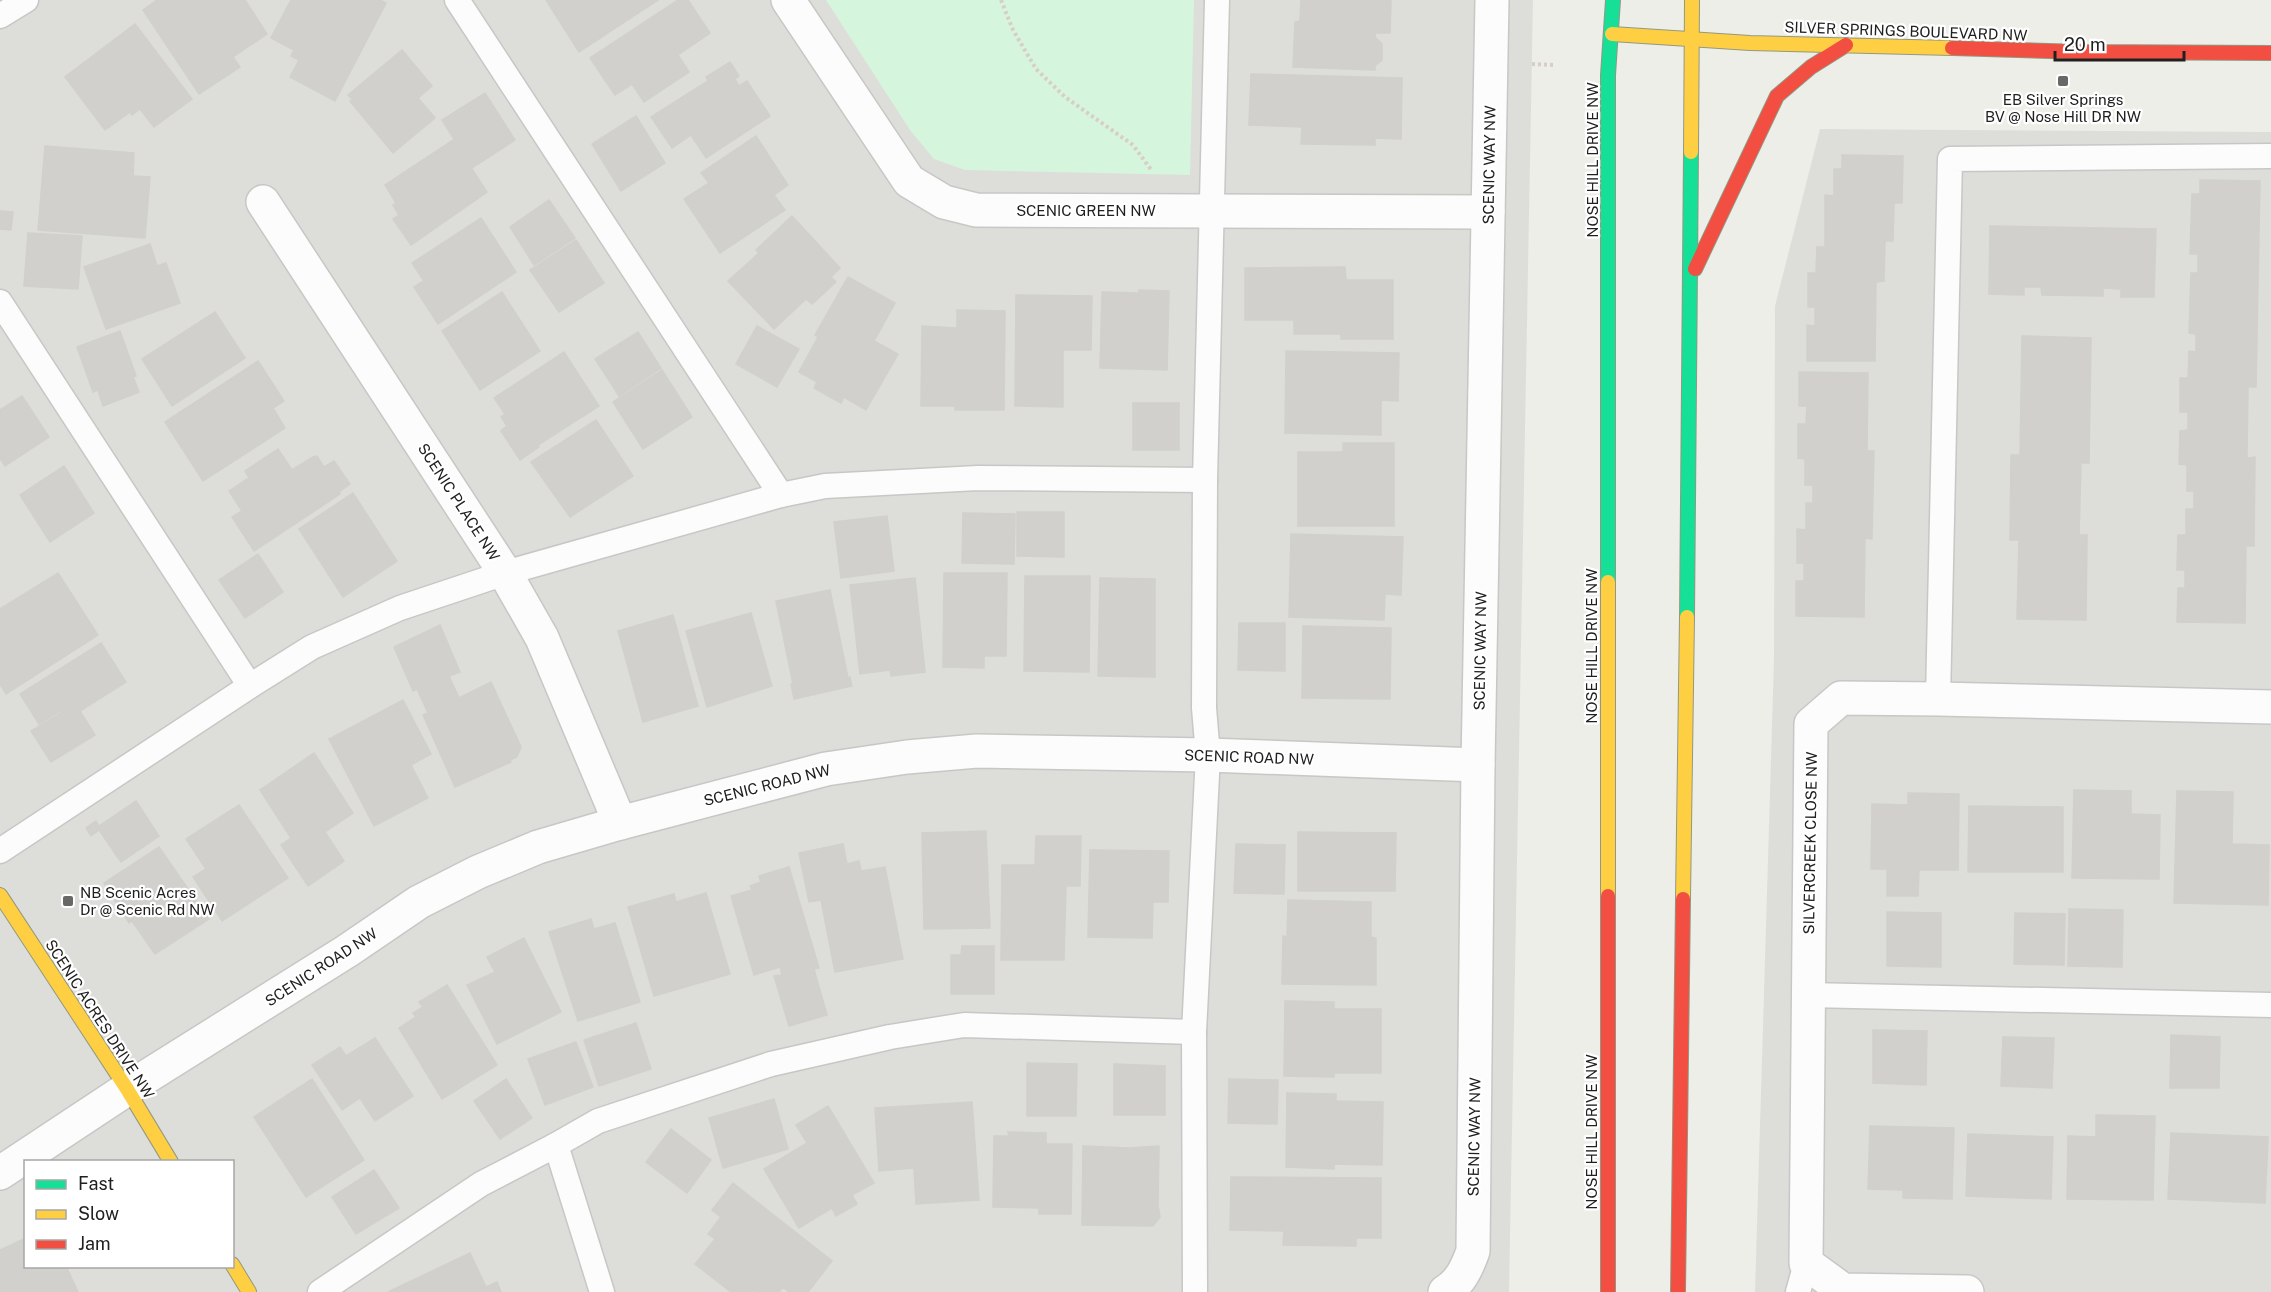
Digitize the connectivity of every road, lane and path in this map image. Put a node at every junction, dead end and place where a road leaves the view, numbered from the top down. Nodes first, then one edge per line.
1 (26, 0) edge
2 (457, 0) edge
3 (788, 0) edge
4 (1001, 0) edge
5 (1217, 0) edge
6 (1492, 0) edge
7 (1613, 0) edge
8 (1692, 0) edge
9 (0, 16) edge
10 (1612, 34) junction
11 (1692, 38) junction
12 (1846, 45) junction
13 (2271, 53) edge
14 (1532, 64) dead end
15 (1554, 65) dead end
16 (2271, 156) edge
17 (1152, 171) dead end
18 (263, 202) dead end
19 (1213, 210) junction
20 (1488, 212) junction
21 (1691, 277) junction
22 (0, 302) edge
23 (1205, 480) junction
24 (781, 495) junction
25 (505, 573) junction
26 (250, 686) junction
27 (1938, 699) junction
28 (2271, 707) edge
29 (1208, 755) junction
30 (1478, 765) junction
31 (620, 823) junction
32 (0, 851) edge
33 (0, 895) edge
34 (1808, 995) junction
35 (2271, 1005) edge
36 (1194, 1032) junction
37 (127, 1089) junction
38 (556, 1145) junction
39 (170, 1160) edge
40 (0, 1173) edge
41 (234, 1267) edge
42 (1802, 1277) edge
43 (1452, 1290) edge
44 (249, 1292) edge
45 (320, 1292) edge
46 (602, 1292) edge
47 (1195, 1292) edge
48 (1608, 1292) edge
49 (1678, 1292) edge
50 (1967, 1292) edge

1 - 9 lane
2 - 24 lane
3 - 19 street, SCENIC GREEN NW
4 - 17 path
5 - 19 lane
6 - 20 street, SCENIC WAY NW
7 - 10 main road, NOSE HILL DRIVE NW
8 - 11 main road
10 - 11 main road, SILVER SPRINGS BOULEVARD NW
10 - 48 main road, NOSE HILL DRIVE NW
11 - 12 main road, SILVER SPRINGS BOULEVARD NW
11 - 21 main road
12 - 13 main road, SILVER SPRINGS BOULEVARD NW
12 - 21 main road
14 - 15 path
16 - 27 lane
18 - 25 street, SCENIC PLACE NW
19 - 20 street, SCENIC GREEN NW
19 - 23 lane
20 - 30 street, SCENIC WAY NW
21 - 49 main road
22 - 26 lane
23 - 24 lane
23 - 29 lane
24 - 25 lane
25 - 26 lane
25 - 31 street, SCENIC PLACE NW
26 - 32 lane
27 - 28 street, SILVERCREEK CLOSE NW
27 - 34 street, SILVERCREEK CLOSE NW
29 - 30 street, SCENIC ROAD NW
29 - 31 street, SCENIC ROAD NW
29 - 36 lane
30 - 43 street, SCENIC WAY NW
31 - 37 street, SCENIC ROAD NW
33 - 37 main road, SCENIC ACRES DRIVE NW
34 - 35 lane
34 - 42 street, SILVERCREEK CLOSE NW
36 - 38 lane
36 - 47 lane
37 - 39 main road, SCENIC ACRES DRIVE NW
37 - 40 street, SCENIC ROAD NW
38 - 45 lane
38 - 46 lane
41 - 44 main road
42 - 50 street, SILVERCREEK CLOSE NW

